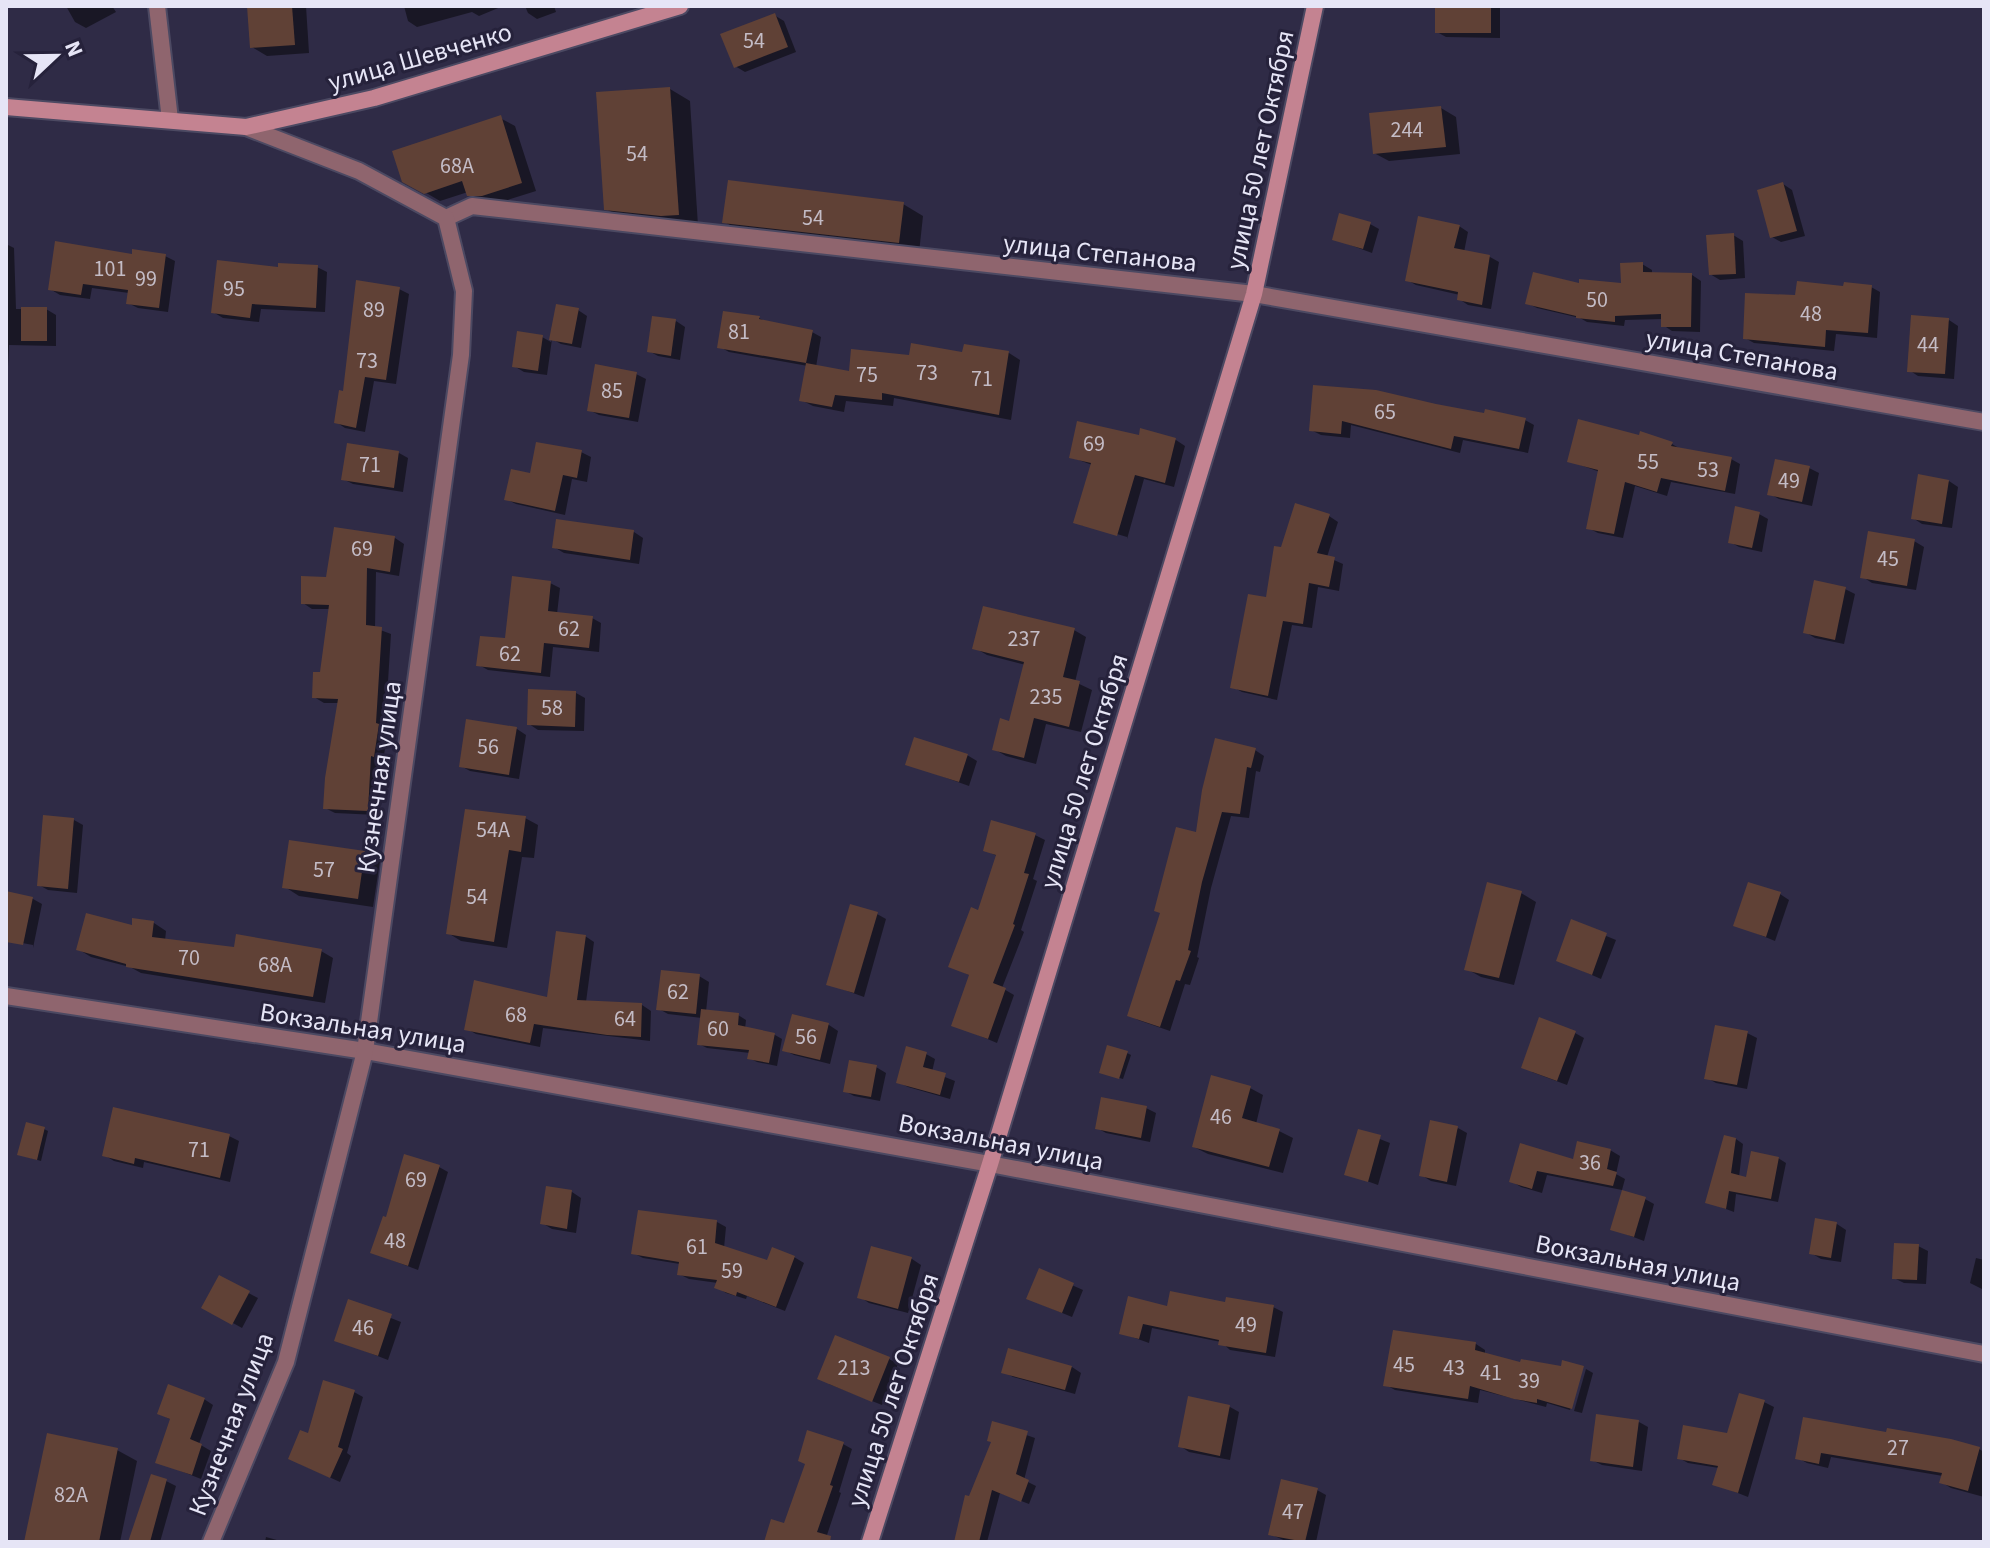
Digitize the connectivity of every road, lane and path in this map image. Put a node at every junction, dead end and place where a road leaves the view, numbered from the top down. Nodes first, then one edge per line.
1 (157, 6) edge
2 (680, 6) edge
3 (1315, 6) edge
4 (6, 107) edge
5 (170, 120) junction
6 (246, 127) junction
7 (446, 218) junction
8 (1254, 294) junction
9 (1984, 422) edge
10 (6, 996) edge
11 (365, 1051) junction
12 (990, 1164) junction
13 (1984, 1354) edge
14 (211, 1542) edge
15 (870, 1542) edge

1 - 5 street
2 - 6 street, улица Шевченко
3 - 8 street, улица 50 лет Октября
4 - 5 street
5 - 6 street, улица Шевченко
6 - 7 street
7 - 8 street, улица Степанова
7 - 11 street, Кузнечная улица
8 - 9 street, улица Степанова
8 - 12 street, улица 50 лет Октября
10 - 11 street, Вокзальная улица
11 - 12 street, Вокзальная улица
11 - 14 street, Кузнечная улица
12 - 13 street, Вокзальная улица
12 - 15 street, улица 50 лет Октября

